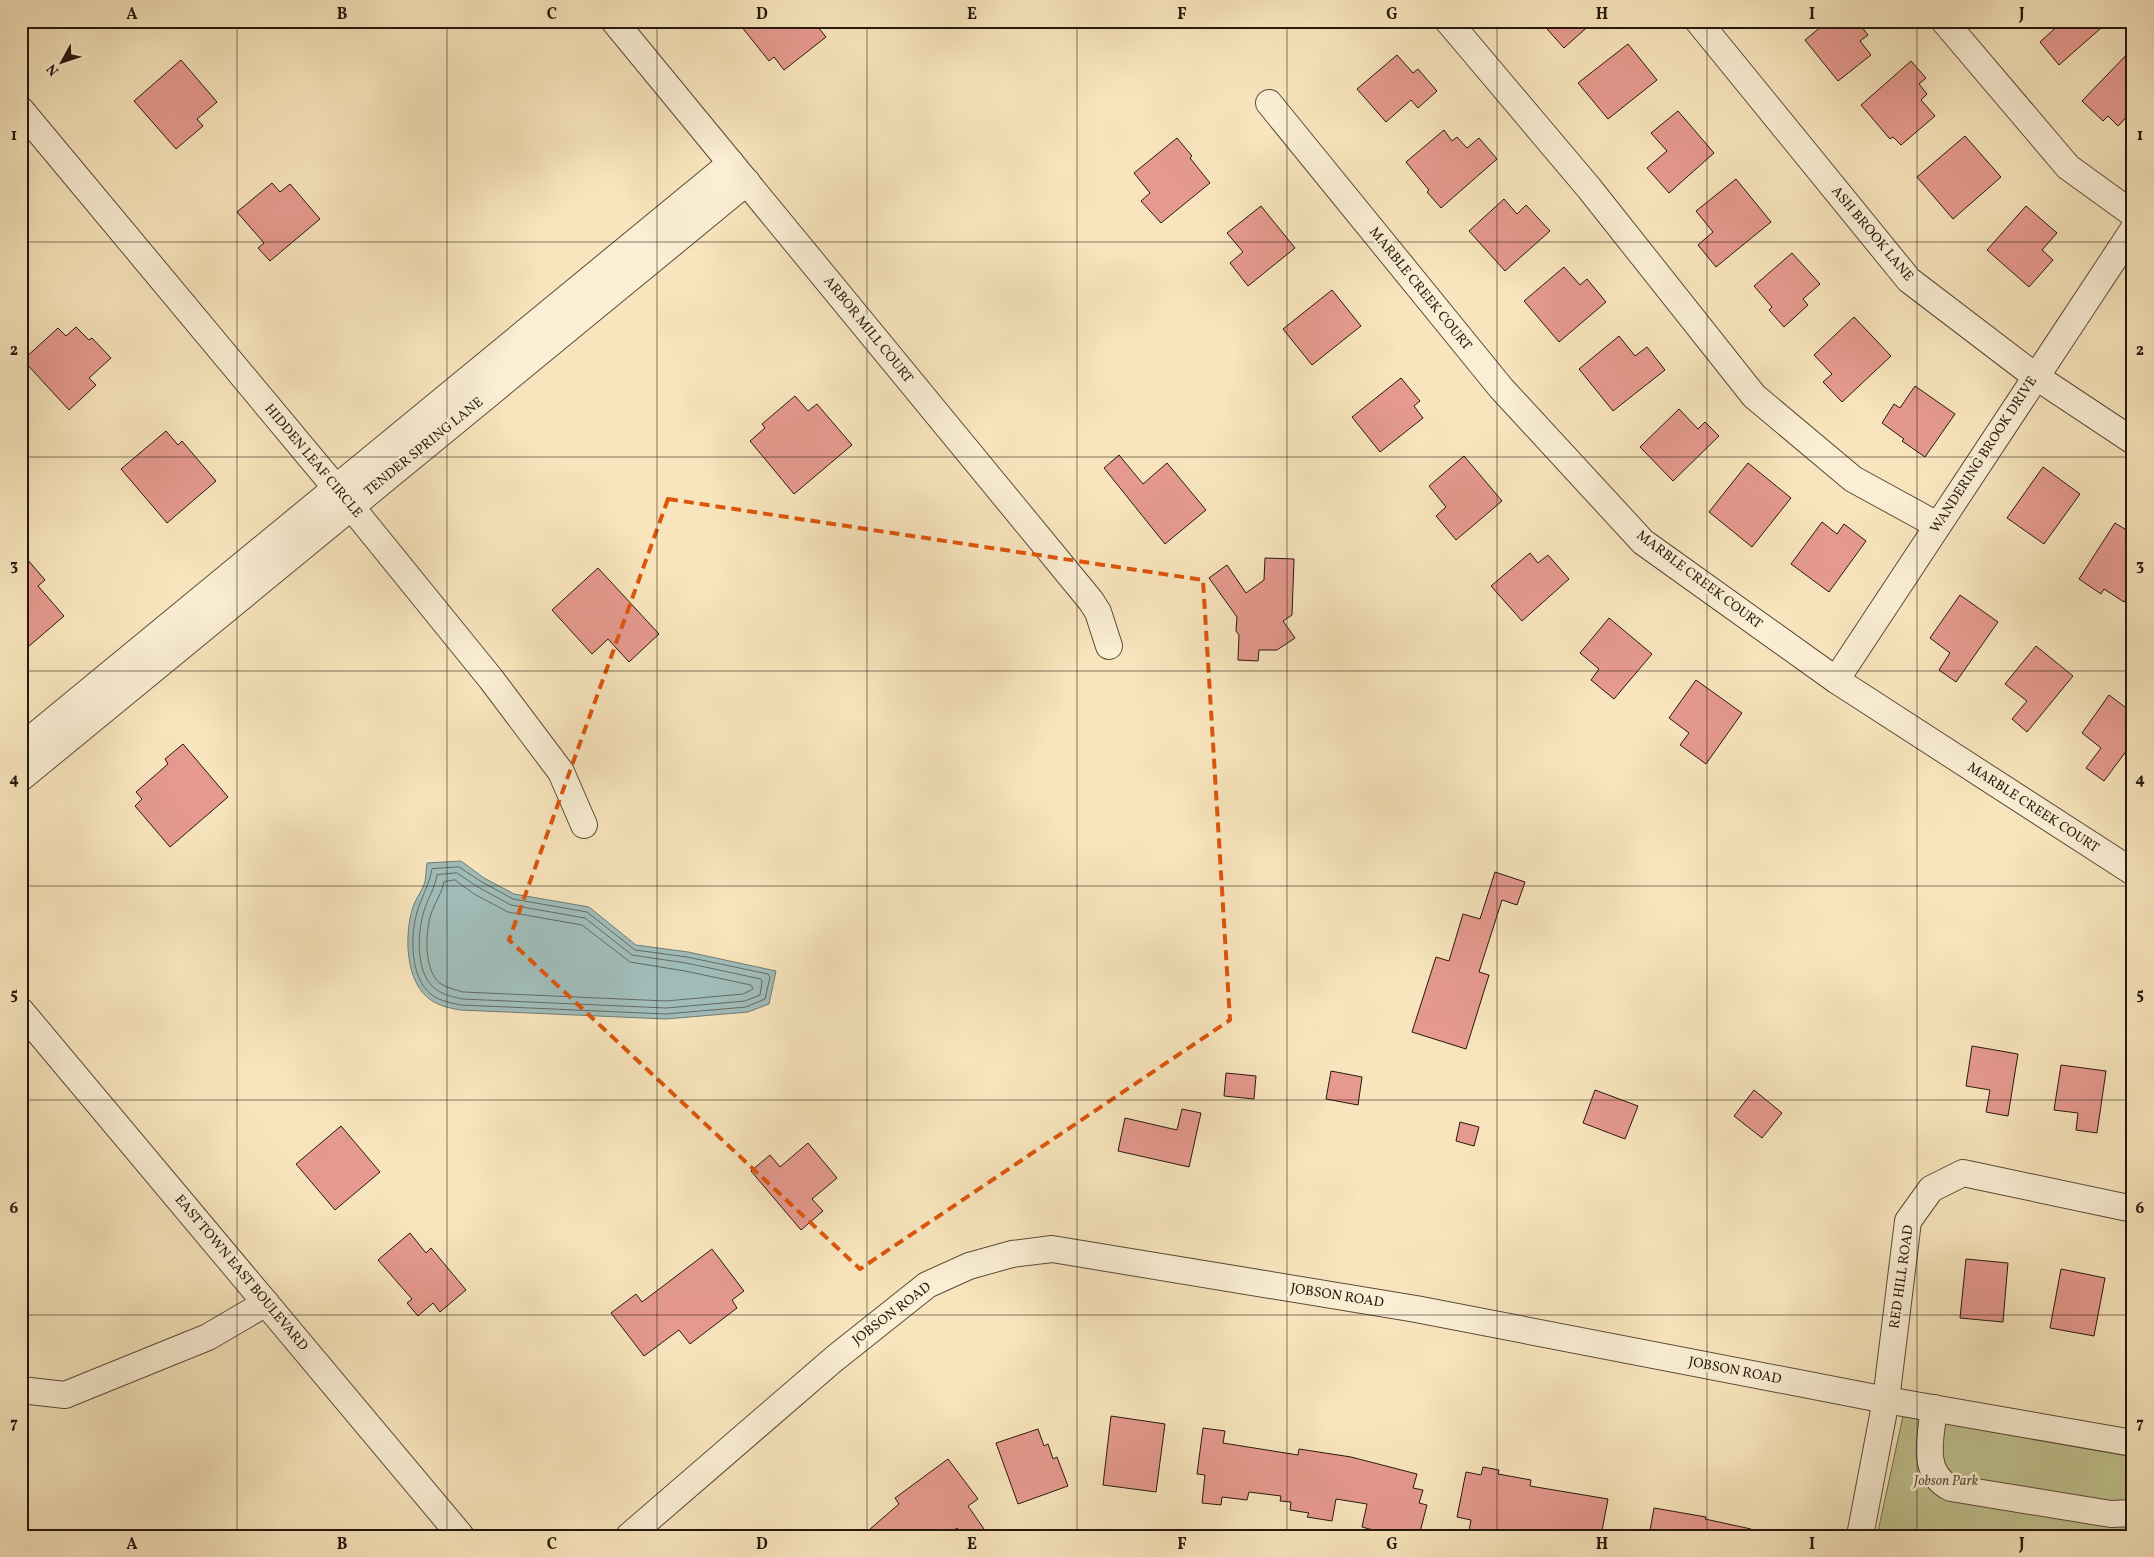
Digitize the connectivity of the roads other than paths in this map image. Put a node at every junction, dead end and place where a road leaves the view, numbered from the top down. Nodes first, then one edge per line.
1 (614, 21) edge
2 (1448, 21) edge
3 (1698, 21) edge
4 (1944, 21) edge
5 (1269, 103) dead end
6 (21, 110) edge
7 (739, 172) junction
8 (2133, 214) edge
9 (2133, 230) edge
10 (2036, 376) junction
11 (2133, 440) edge
12 (343, 498) junction
13 (1937, 525) junction
14 (1109, 646) dead end
15 (1836, 680) junction
16 (48, 740) junction
17 (21, 747) edge
18 (21, 778) edge
19 (584, 825) dead end
20 (2133, 872) edge
21 (21, 1011) edge
22 (2133, 1209) edge
23 (266, 1303) junction
24 (21, 1390) edge
25 (1886, 1400) junction
26 (1934, 1408) junction
27 (2133, 1443) edge
28 (2133, 1513) edge
29 (461, 1536) edge
30 (629, 1536) edge
31 (1860, 1536) edge

1 - 7 street, ARBOR MILL COURT
2 - 13 street
3 - 10 street, ASH BROOK LANE
4 - 8 street
5 - 15 street, MARBLE CREEK COURT
6 - 12 street, HIDDEN LEAF CIRCLE
7 - 12 street, TENDER SPRING LANE
7 - 14 street, ARBOR MILL COURT
9 - 10 street, WANDERING BROOK DRIVE
10 - 11 street, ASH BROOK LANE
10 - 13 street, WANDERING BROOK DRIVE
12 - 16 street, TENDER SPRING LANE
12 - 19 street, HIDDEN LEAF CIRCLE
13 - 15 street, WANDERING BROOK DRIVE
15 - 20 street, MARBLE CREEK COURT
16 - 17 street, TENDER SPRING LANE
16 - 18 street, TENDER SPRING LANE
21 - 23 street, EAST TOWN EAST BOULEVARD
22 - 25 street, RED HILL ROAD
23 - 24 street
23 - 29 street, EAST TOWN EAST BOULEVARD
25 - 26 street, JOBSON ROAD
25 - 30 street, JOBSON ROAD
25 - 31 street, RED HILL ROAD
26 - 27 street, JOBSON ROAD
26 - 28 street

